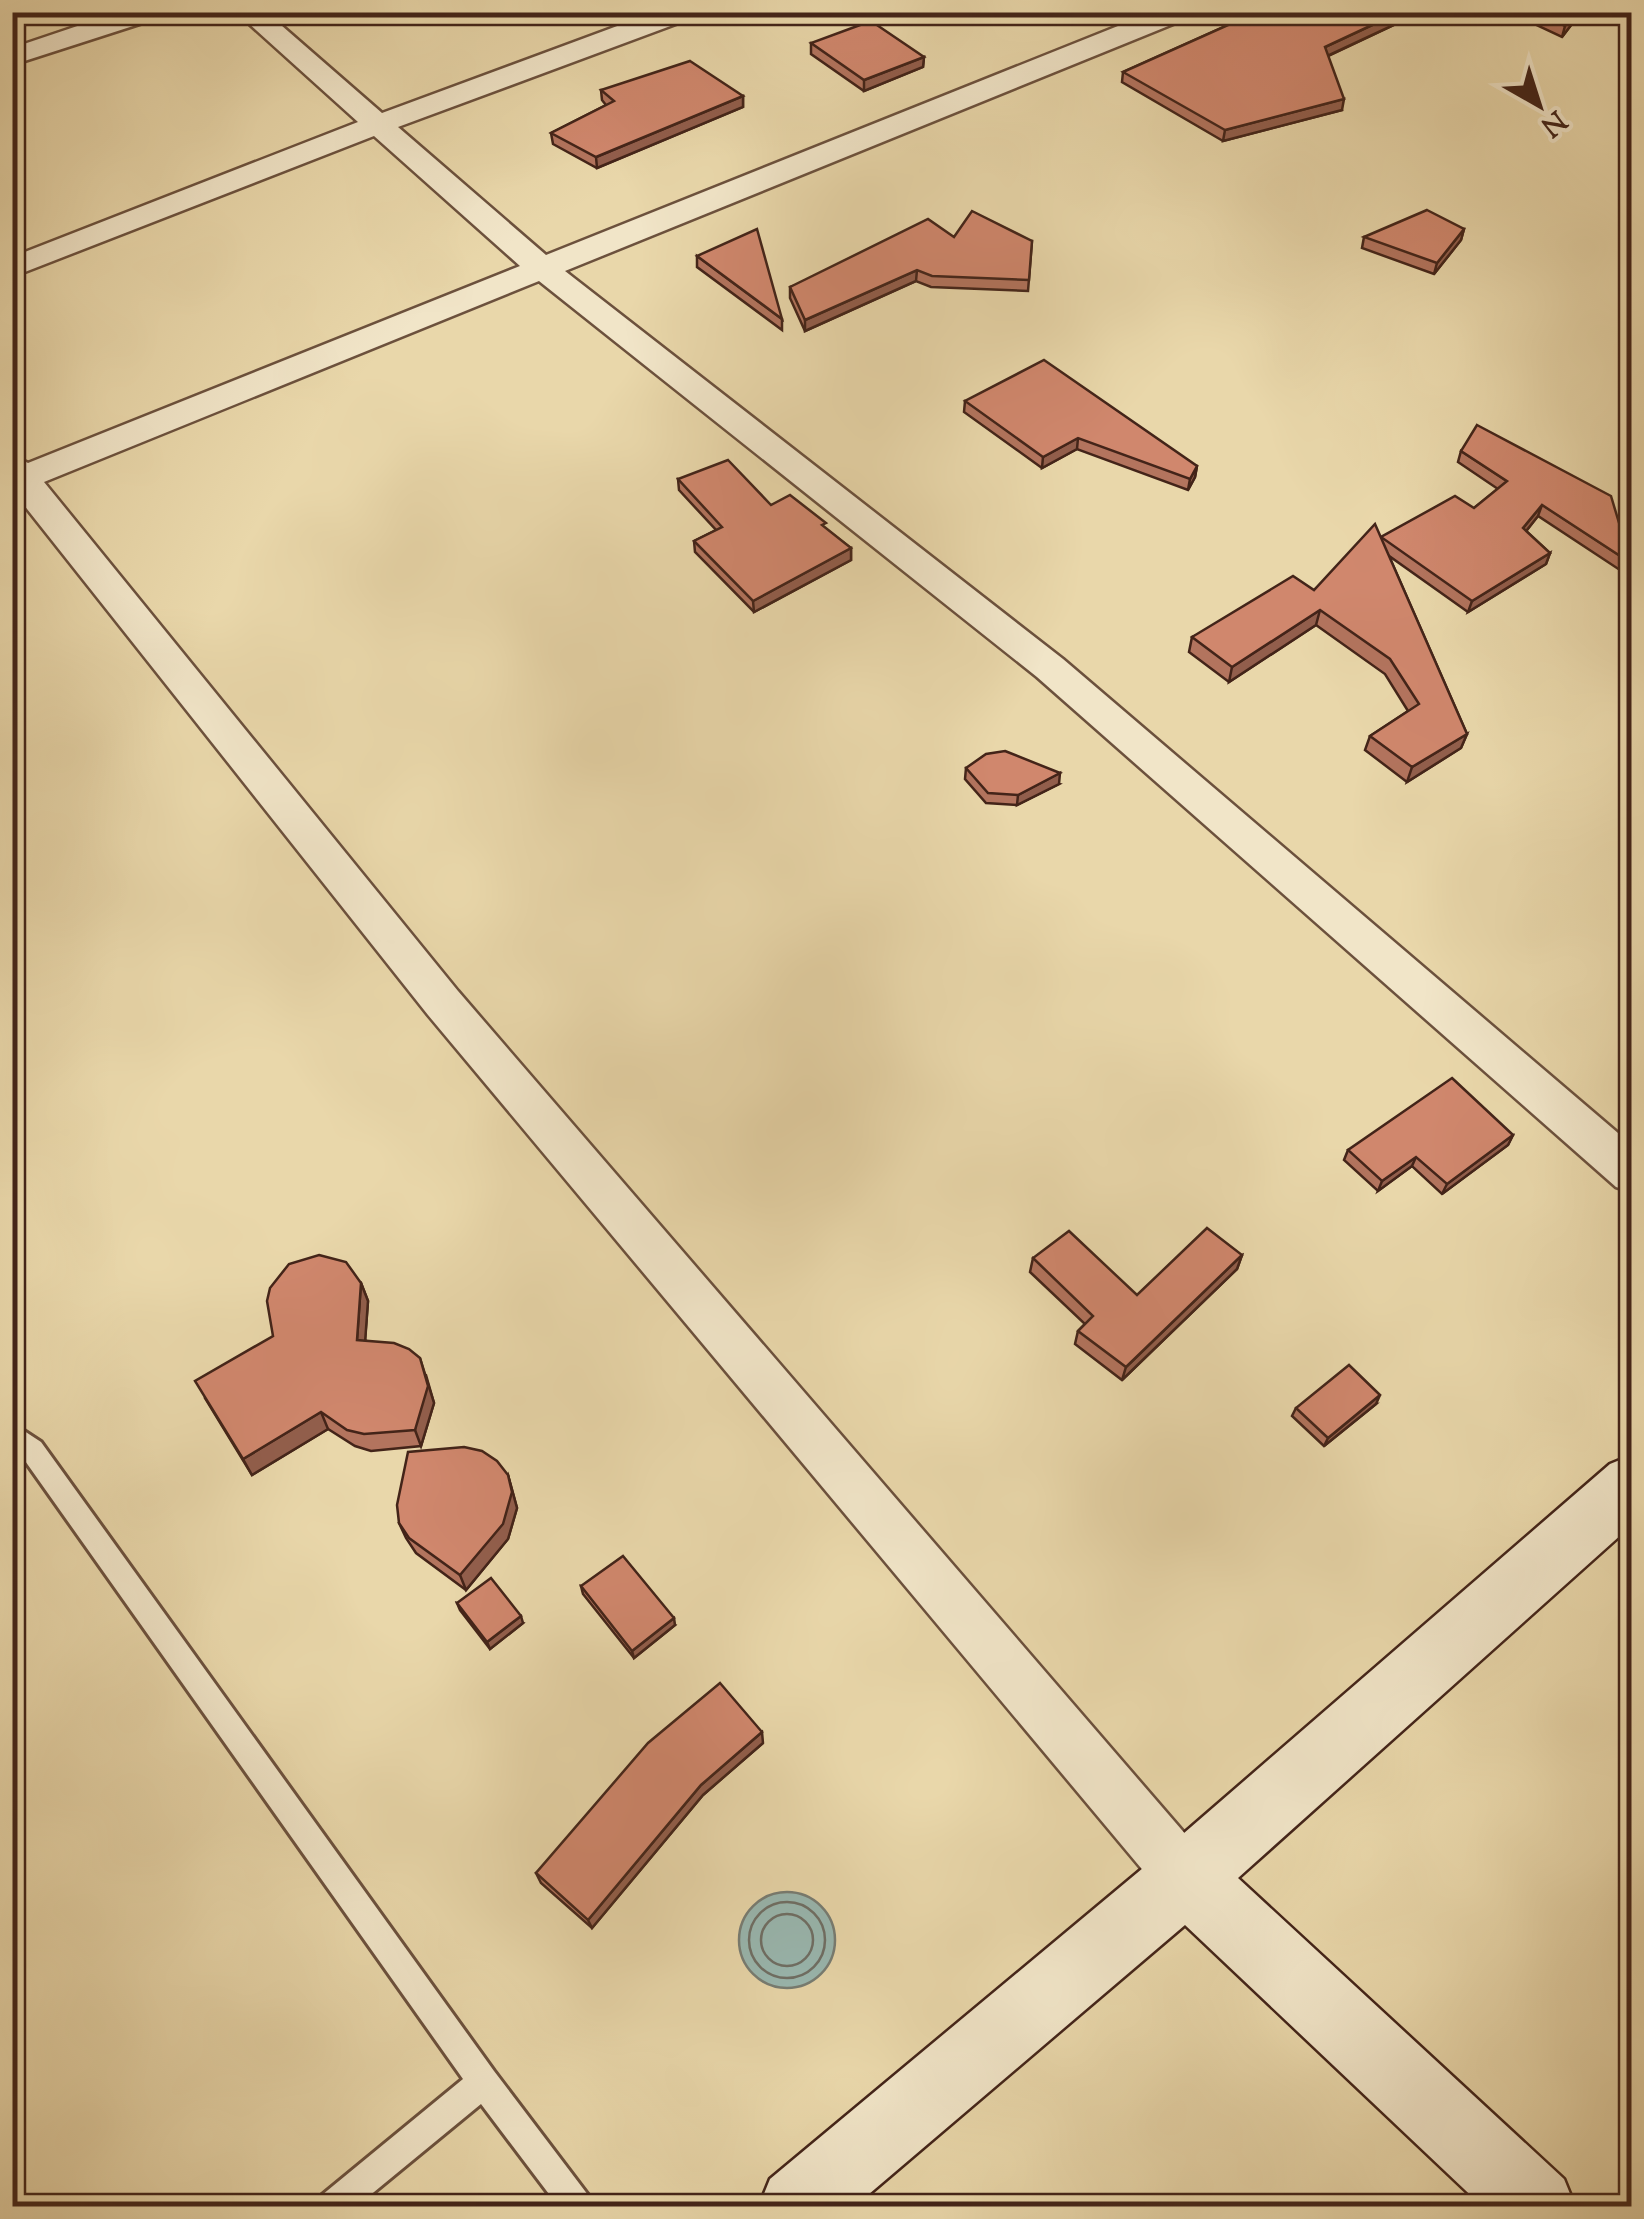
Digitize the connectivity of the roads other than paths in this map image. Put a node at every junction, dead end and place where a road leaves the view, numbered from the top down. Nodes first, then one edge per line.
1 (148, 12) edge
2 (248, 12) edge
3 (682, 12) edge
4 (1178, 12) edge
5 (12, 57) edge
6 (377, 125) junction
7 (12, 268) edge
8 (542, 269) junction
9 (17, 472) edge
10 (1632, 1174) edge
11 (12, 1434) edge
12 (1632, 1484) edge
13 (1186, 1878) junction
14 (483, 2082) junction
15 (333, 2206) edge
16 (577, 2206) edge
17 (797, 2206) edge
18 (1537, 2206) edge

1 - 5 street
2 - 6 street
3 - 6 street
4 - 8 street
6 - 7 street
6 - 8 street
8 - 9 street
8 - 10 street
9 - 13 street
11 - 14 lane
12 - 13 street
13 - 17 street
13 - 18 street
14 - 15 lane
14 - 16 lane

